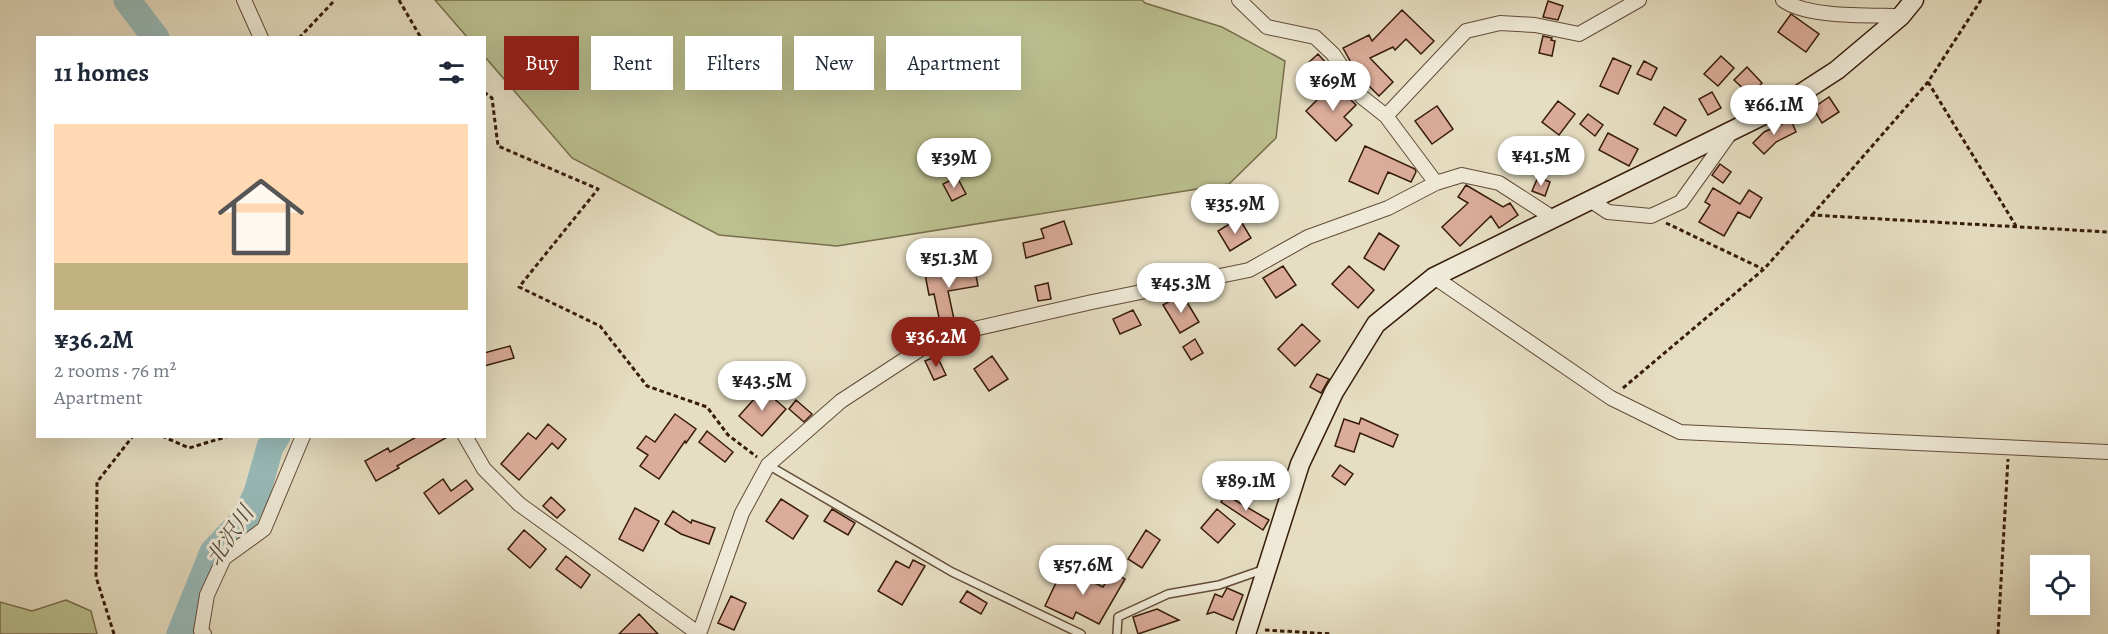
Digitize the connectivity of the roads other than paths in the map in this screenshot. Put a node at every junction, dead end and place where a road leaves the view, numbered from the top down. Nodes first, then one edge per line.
1 (244, 0) edge
2 (1239, 0) edge
3 (1639, 0) edge
4 (1783, 0) edge
5 (1914, 0) edge
6 (1901, 16) junction
7 (260, 36) edge
8 (1386, 116) junction
9 (1731, 131) junction
10 (1436, 183) junction
11 (1590, 200) junction
12 (1553, 218) junction
13 (1434, 277) junction
14 (302, 438) edge
15 (466, 438) edge
16 (2108, 452) edge
17 (768, 465) junction
18 (1267, 568) junction
19 (1247, 632) edge
20 (204, 634) edge
21 (699, 634) edge
22 (1081, 634) edge
23 (1118, 634) edge

1 - 7 street
2 - 8 street
3 - 8 street
4 - 6 street
5 - 6 main road
6 - 9 main road
8 - 10 street
9 - 11 main road
9 - 11 street
10 - 12 street
10 - 17 street
11 - 12 main road
12 - 13 main road
13 - 16 street
13 - 18 main road
14 - 20 street
15 - 21 street
17 - 21 street
17 - 22 lane
18 - 19 main road
18 - 23 lane

